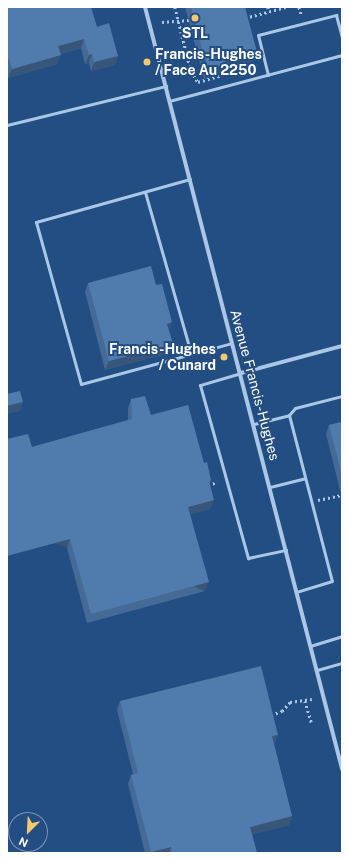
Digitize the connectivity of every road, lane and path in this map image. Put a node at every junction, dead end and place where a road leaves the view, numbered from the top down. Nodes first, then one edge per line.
1 (145, 7) edge
2 (175, 7) edge
3 (268, 7) edge
4 (286, 7) edge
5 (269, 11) junction
6 (243, 13) edge
7 (244, 18) junction
8 (179, 20) junction
9 (188, 20) dead end
10 (162, 22) dead end
11 (246, 25) edge
12 (342, 38) edge
13 (342, 55) edge
14 (255, 59) edge
15 (268, 75) junction
16 (166, 86) junction
17 (170, 101) junction
18 (7, 126) edge
19 (190, 179) junction
20 (145, 192) junction
21 (232, 343) junction
22 (342, 346) edge
23 (191, 354) junction
24 (241, 373) junction
25 (342, 396) edge
26 (289, 415) junction
27 (254, 424) junction
28 (305, 478) junction
29 (270, 487) junction
30 (342, 495) edge
31 (320, 500) dead end
32 (286, 550) junction
33 (296, 592) junction
34 (342, 636) edge
35 (310, 646) junction
36 (342, 663) edge
37 (317, 670) junction
38 (312, 699) dead end
39 (305, 700) junction
40 (268, 716) edge
41 (312, 724) dead end
42 (342, 769) edge

1 - 16 street, Avenue Francis-Hughes
2 - 8 path
3 - 5 path
4 - 5 path
5 - 7 path
6 - 7 path
7 - 11 path
8 - 9 path
8 - 10 path
8 - 14 path
12 - 15 lane
13 - 15 lane
15 - 17 lane
16 - 17 street, Avenue Francis-Hughes
16 - 18 lane
17 - 19 street, Avenue Francis-Hughes
19 - 20 lane
19 - 21 street, Avenue Francis-Hughes
20 - 23 lane
20 - 23 lane
21 - 23 lane
21 - 24 street, Avenue Francis-Hughes
22 - 24 street
24 - 27 street, Avenue Francis-Hughes
24 - 32 lane
25 - 26 lane
26 - 27 lane
26 - 28 lane
27 - 29 street, Avenue Francis-Hughes
28 - 29 lane
28 - 33 lane
29 - 32 street, Avenue Francis-Hughes
30 - 31 path
32 - 33 street, Avenue Francis-Hughes
33 - 35 street, Avenue Francis-Hughes
34 - 35 lane
35 - 37 street, Avenue Francis-Hughes
36 - 37 lane
37 - 42 street, Avenue Francis-Hughes
38 - 39 path
39 - 40 path
39 - 41 path

